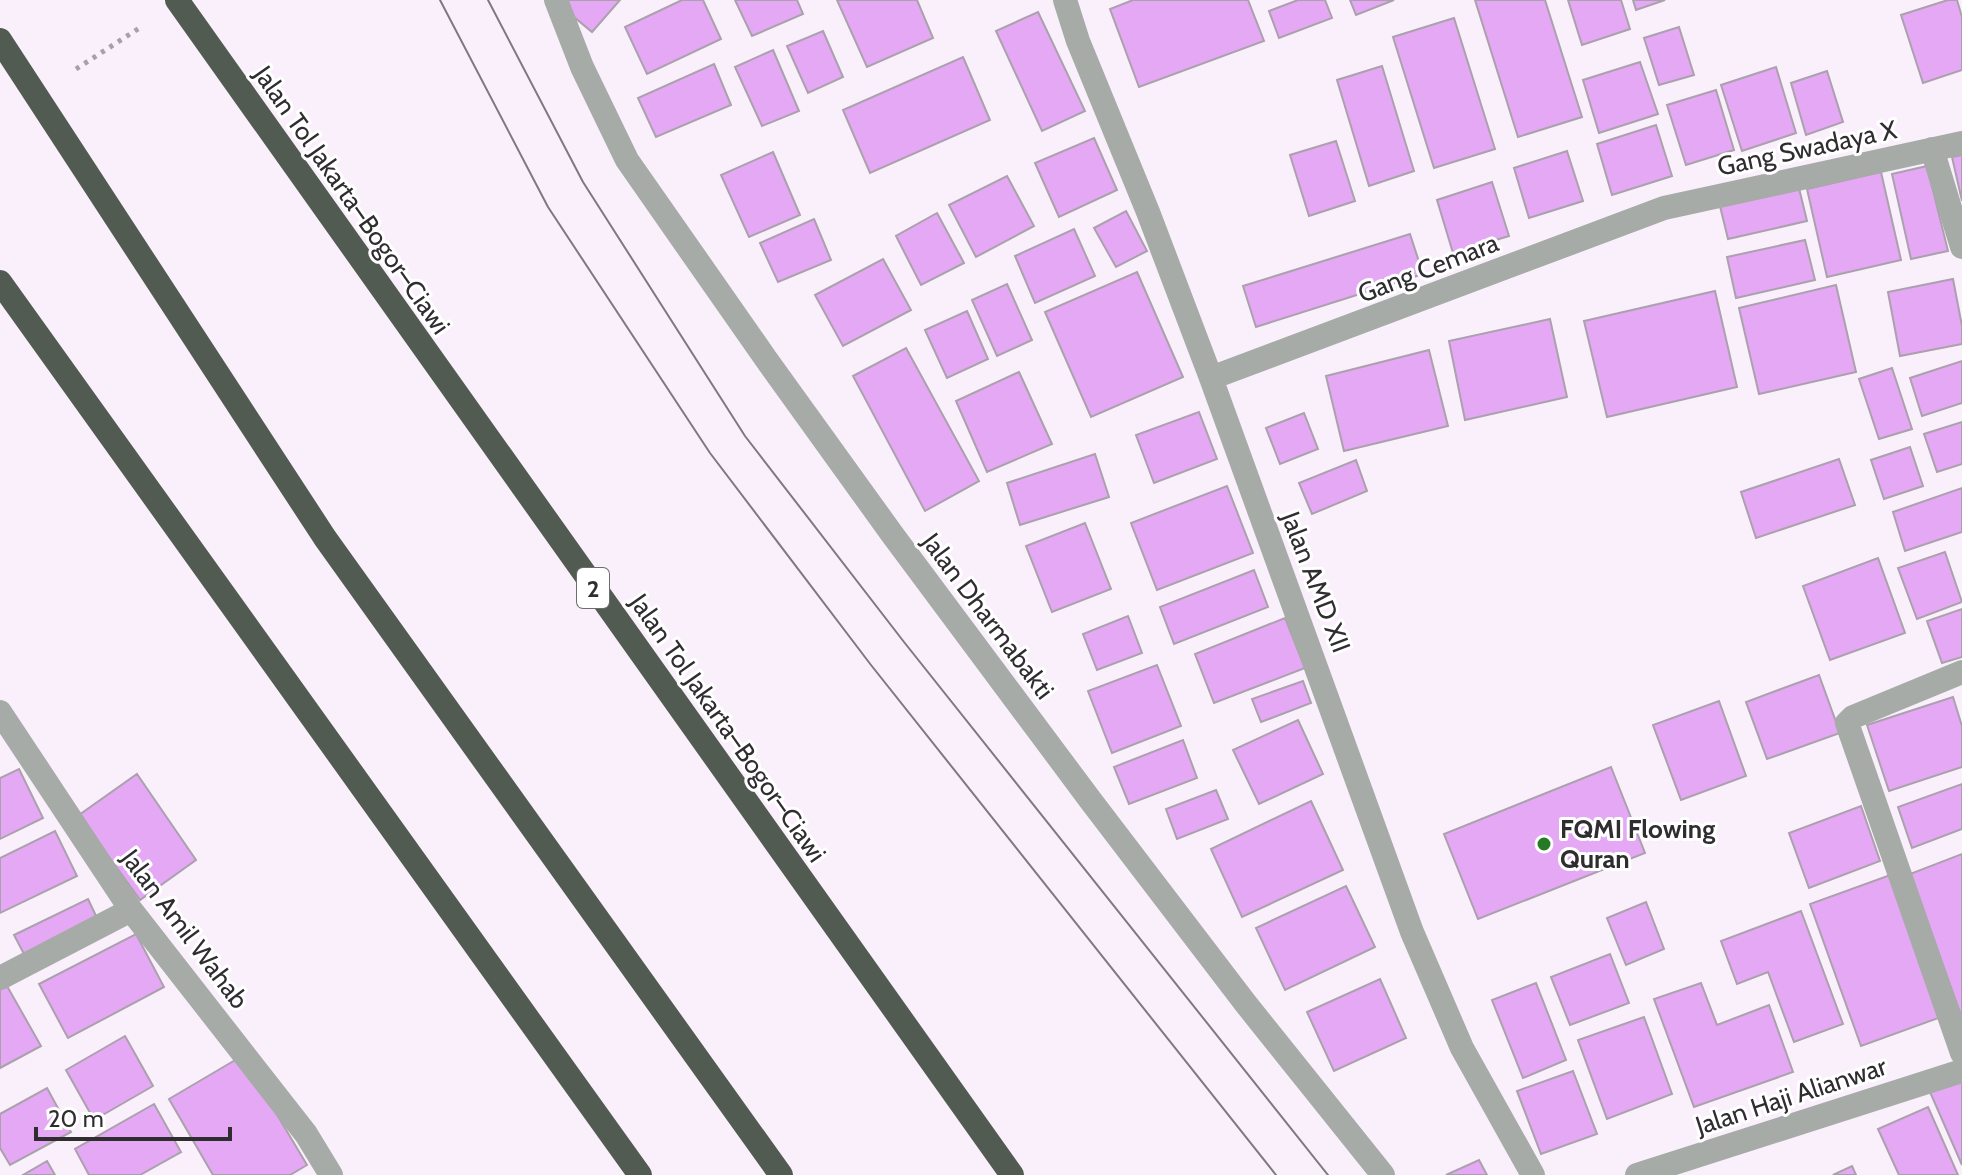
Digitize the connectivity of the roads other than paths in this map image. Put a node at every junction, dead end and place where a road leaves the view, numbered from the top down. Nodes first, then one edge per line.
1 (177, 0) edge
2 (556, 0) edge
3 (1065, 0) edge
4 (0, 40) edge
5 (1962, 143) edge
6 (1932, 149) junction
7 (1664, 208) joint
8 (1962, 247) edge
9 (0, 282) edge
10 (1211, 378) junction
11 (1962, 672) edge
12 (0, 712) edge
13 (131, 910) junction
14 (0, 978) edge
15 (1962, 1053) edge
16 (1962, 1071) edge
17 (331, 1175) edge
18 (640, 1175) edge
19 (781, 1175) edge
20 (1012, 1175) edge
21 (1383, 1175) edge
22 (1533, 1175) edge
23 (1637, 1175) edge

1 - 20 highway, Jalan Tol Jakarta–Bogor–Ciawi / 2
2 - 21 street, Jalan Dharmabakti
3 - 10 street, Jalan AMD XII
4 - 19 highway
5 - 6 street, Gang Swadaya X
6 - 7 street, Gang Swadaya X
6 - 8 street
7 - 10 street, Gang Cemara
9 - 18 highway
10 - 22 street, Jalan AMD XII
11 - 15 street
12 - 13 street, Jalan Amil Wahab
13 - 14 street
13 - 17 street, Jalan Amil Wahab
16 - 23 street, Jalan Haji Alianwar

